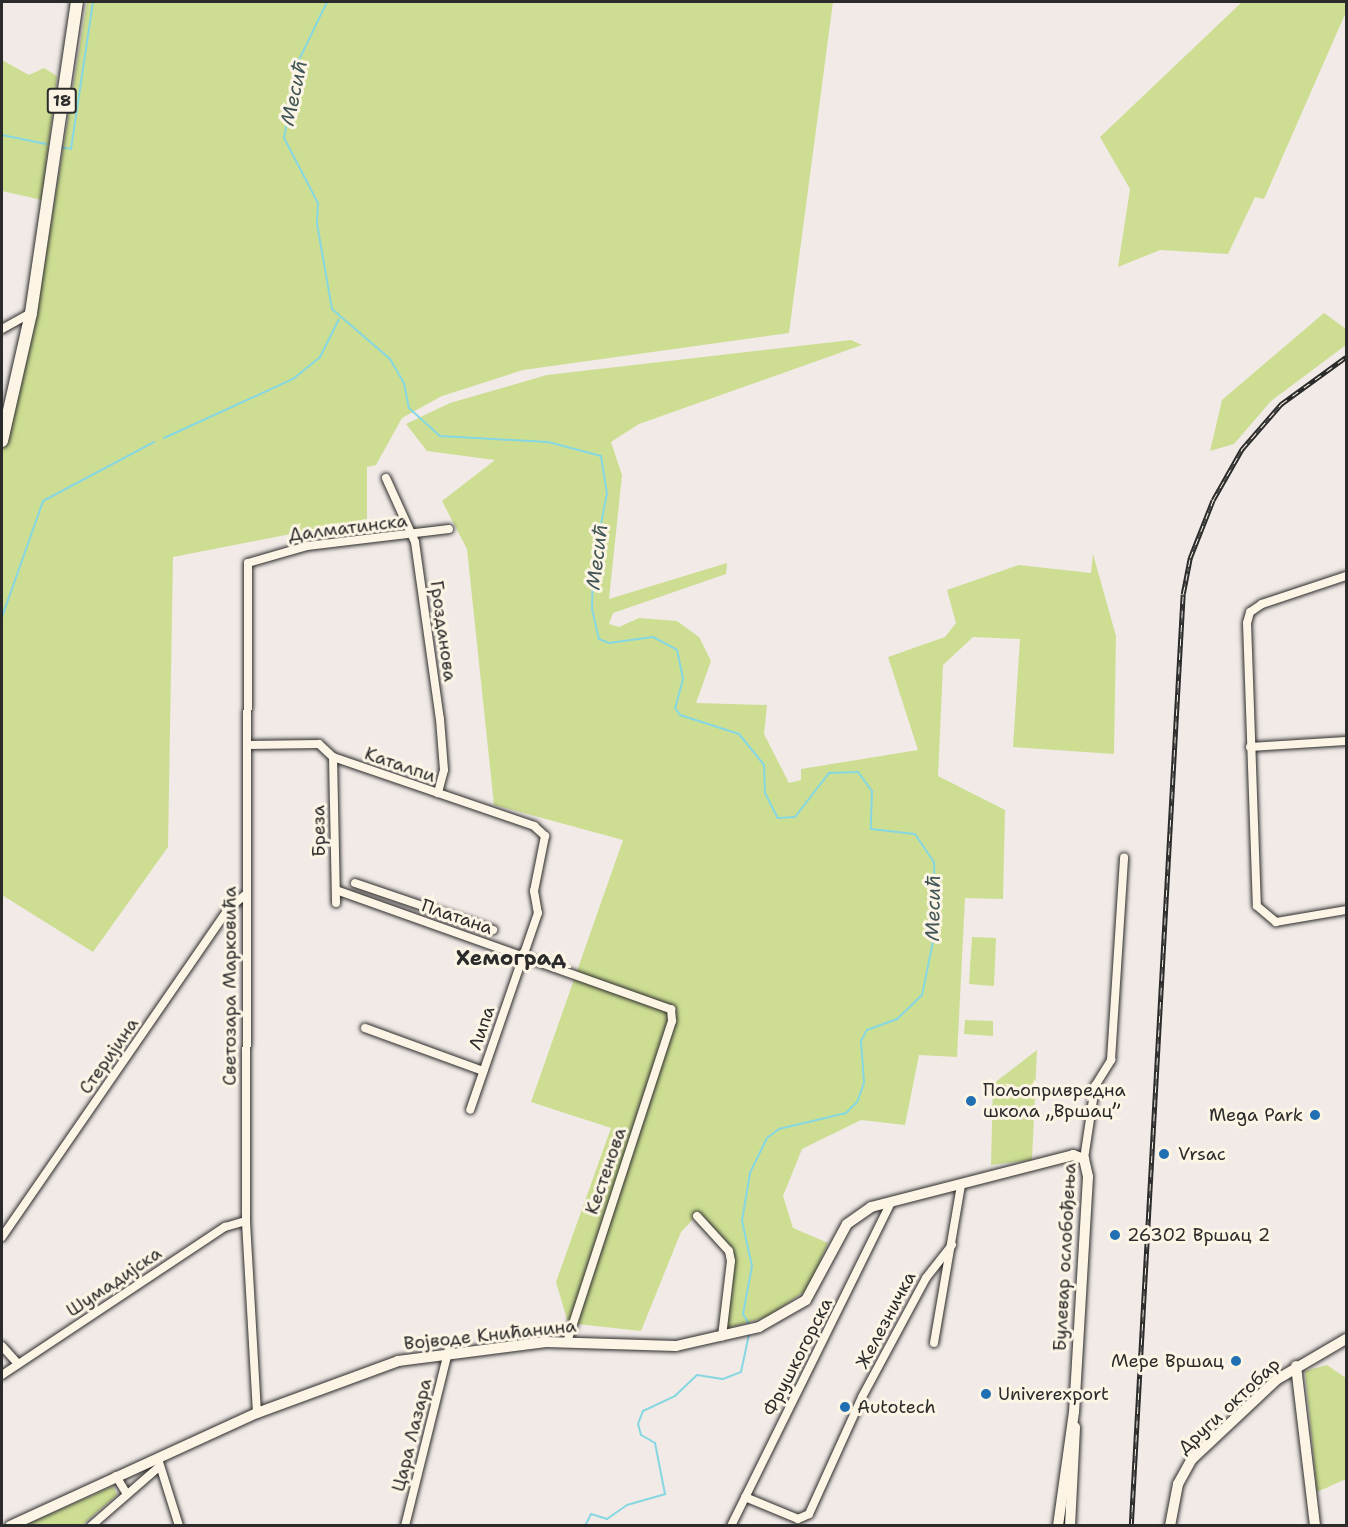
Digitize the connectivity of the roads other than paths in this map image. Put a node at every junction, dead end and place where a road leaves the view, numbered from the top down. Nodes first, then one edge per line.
1 (77, 2) edge
2 (31, 313) junction
3 (2, 329) edge
4 (2, 441) edge
5 (386, 478) dead end
6 (449, 529) dead end
7 (410, 536) junction
8 (250, 560) joint
9 (1347, 576) edge
10 (1347, 741) edge
11 (248, 745) junction
12 (1250, 747) junction
13 (333, 758) junction
14 (438, 793) junction
15 (543, 832) joint
16 (1124, 857) dead end
17 (355, 883) dead end
18 (336, 890) junction
19 (245, 895) junction
20 (400, 898) junction
21 (336, 903) dead end
22 (1347, 910) edge
23 (395, 911) junction
24 (493, 930) dead end
25 (523, 956) junction
26 (670, 1009) joint
27 (365, 1028) dead end
28 (483, 1071) junction
29 (470, 1110) dead end
30 (1084, 1159) junction
31 (961, 1185) junction
32 (891, 1202) junction
33 (697, 1216) dead end
34 (246, 1221) junction
35 (2, 1237) edge
36 (952, 1245) junction
37 (722, 1336) junction
38 (1347, 1339) edge
39 (567, 1342) junction
40 (934, 1343) dead end
41 (2, 1346) edge
42 (448, 1352) junction
43 (18, 1364) junction
44 (1296, 1366) junction
45 (2, 1375) edge
46 (1074, 1412) junction
47 (257, 1413) junction
48 (1068, 1440) junction
49 (159, 1462) junction
50 (1074, 1462) junction
51 (1063, 1469) junction
52 (116, 1476) junction
53 (127, 1494) junction
54 (744, 1497) junction
55 (10, 1526) edge
56 (91, 1526) edge
57 (179, 1526) edge
58 (405, 1526) edge
59 (731, 1526) edge
60 (1058, 1526) edge
61 (1070, 1526) edge
62 (1170, 1526) edge
63 (1315, 1526) edge

1 - 2 main road, 18
2 - 3 street
2 - 4 main road, 18
5 - 7 street, Грозданова
6 - 7 street, Далматинска
7 - 8 street, Далматинска
7 - 14 street, Грозданова
8 - 11 street, Светозара Марковића
9 - 12 street
10 - 12 street
11 - 13 street, Каталпи
11 - 19 street, Светозара Марковића
12 - 22 street
13 - 14 street, Каталпи
13 - 18 street, Бреза
14 - 15 street, Каталпи
15 - 25 street, Липа
16 - 30 street, Булевар ослобођења
17 - 20 street
18 - 21 street, Бреза
18 - 23 street, Платана
19 - 34 street, Светозара Марковића
19 - 35 street, Стеријина
20 - 23 street
20 - 24 street
23 - 25 street, Платана
25 - 26 street, Платана
25 - 28 street, Липа
26 - 39 street, Кестенова
27 - 28 street
28 - 29 street, Липа
30 - 31 street, Војводе Книћанина
30 - 46 street, Булевар ослобођења
31 - 32 street, Војводе Книћанина
31 - 36 street
32 - 37 street, Војводе Книћанина
32 - 54 street, Фрушкогорска
33 - 37 street
34 - 43 street, Шумадијска
34 - 47 street, Светозара Марковића
36 - 40 street
36 - 54 street, Железничка
37 - 39 street, Војводе Книћанина
38 - 44 street, Други октобар
39 - 42 street, Војводе Книћанина
41 - 43 street
42 - 47 street, Војводе Книћанина
42 - 58 street, Цара Лазара
43 - 45 street, Шумадијска
44 - 62 street, Други октобар
44 - 63 street
46 - 48 street, Булевар ослобођења
46 - 50 street, Булевар ослобођења
47 - 49 street, Војводе Книћанина
48 - 50 street, Булевар ослобођења
48 - 51 street, Булевар ослобођења
49 - 52 street, Војводе Книћанина
49 - 53 street, Војводе Книћанина
49 - 57 street
50 - 51 street
50 - 61 street, Булевар ослобођења
51 - 60 street, Булевар ослобођења
52 - 53 street
52 - 55 street, Војводе Книћанина
53 - 56 street, Војводе Книћанина
54 - 59 street, Фрушкогорска

